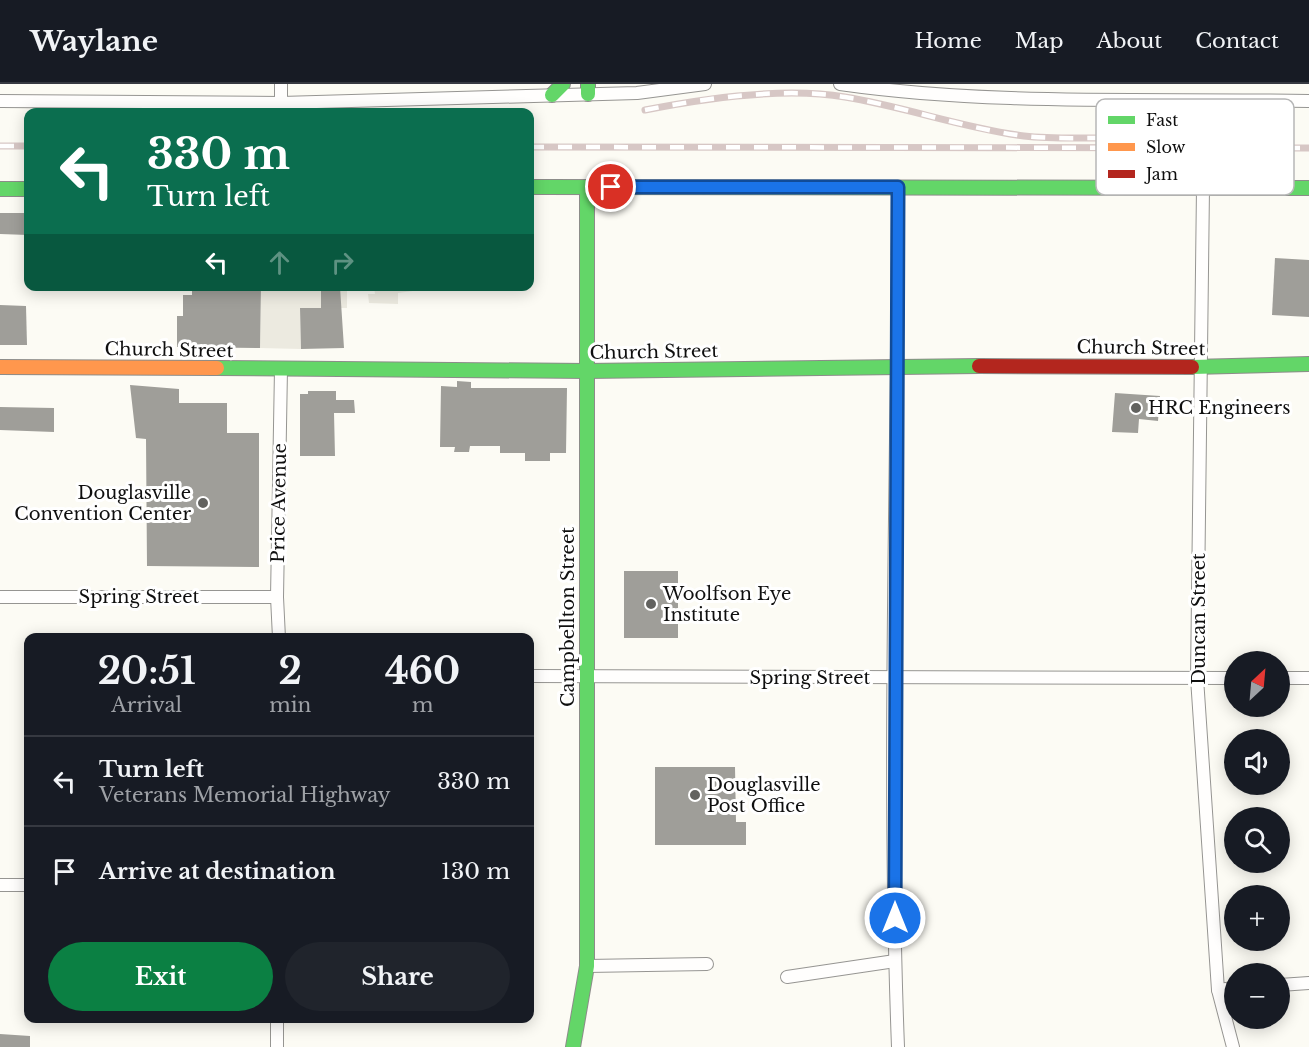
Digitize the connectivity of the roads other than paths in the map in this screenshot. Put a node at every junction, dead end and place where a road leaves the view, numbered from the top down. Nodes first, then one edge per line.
1 (281, 84) edge
2 (563, 84) edge
3 (705, 84) edge
4 (840, 84) edge
5 (874, 86) edge
6 (588, 89) edge
7 (552, 95) junction
8 (0, 100) edge
9 (1096, 100) edge
10 (1294, 101) edge
11 (1309, 101) edge
12 (281, 103) junction
13 (207, 108) edge
14 (534, 187) edge
15 (587, 187) junction
16 (898, 187) junction
17 (1096, 188) edge
18 (0, 189) edge
19 (24, 189) edge
20 (1203, 195) edge
21 (1309, 364) edge
22 (897, 366) junction
23 (0, 367) edge
24 (1201, 367) junction
25 (281, 369) junction
26 (587, 371) junction
27 (0, 597) edge
28 (277, 597) junction
29 (279, 633) edge
30 (534, 676) edge
31 (587, 676) junction
32 (894, 678) junction
33 (1197, 678) junction
34 (1224, 678) edge
35 (1290, 678) edge
36 (1309, 678) edge
37 (0, 885) edge
38 (24, 885) edge
39 (895, 962) junction
40 (707, 964) dead end
41 (587, 966) junction
42 (787, 977) dead end
43 (1309, 983) edge
44 (1290, 984) edge
45 (1224, 989) edge
46 (1218, 990) junction
47 (277, 1023) edge
48 (277, 1047) edge
49 (573, 1047) edge
50 (898, 1047) edge
51 (1233, 1047) edge

1 - 12 street
2 - 7 main road
3 - 6 street
4 - 5 street
5 - 9 street
6 - 7 street
7 - 12 street
8 - 13 street
10 - 11 street
12 - 13 street
14 - 15 main road
15 - 16 main road
15 - 26 main road, Campbellton Street
16 - 17 main road
16 - 22 street
18 - 19 main road
20 - 24 street, Duncan Street
21 - 24 main road, Church Street
22 - 24 main road, Church Street
22 - 26 main road, Church Street
22 - 32 street
23 - 25 main road, Church Street
24 - 33 street, Duncan Street
25 - 26 main road, Church Street
25 - 28 street, Price Avenue
26 - 31 main road, Campbellton Street
27 - 28 street, Spring Street
28 - 29 street, Price Avenue
30 - 31 street, Spring Street
31 - 32 street, Spring Street
31 - 41 main road, Campbellton Street
32 - 33 street, Spring Street
32 - 39 street
33 - 34 street, Spring Street
33 - 46 street, Duncan Street
35 - 36 street
37 - 38 street
39 - 42 street
39 - 50 street
40 - 41 street
41 - 49 main road, Campbellton Street
43 - 44 street
45 - 46 street
46 - 51 street, Duncan Street
47 - 48 street

